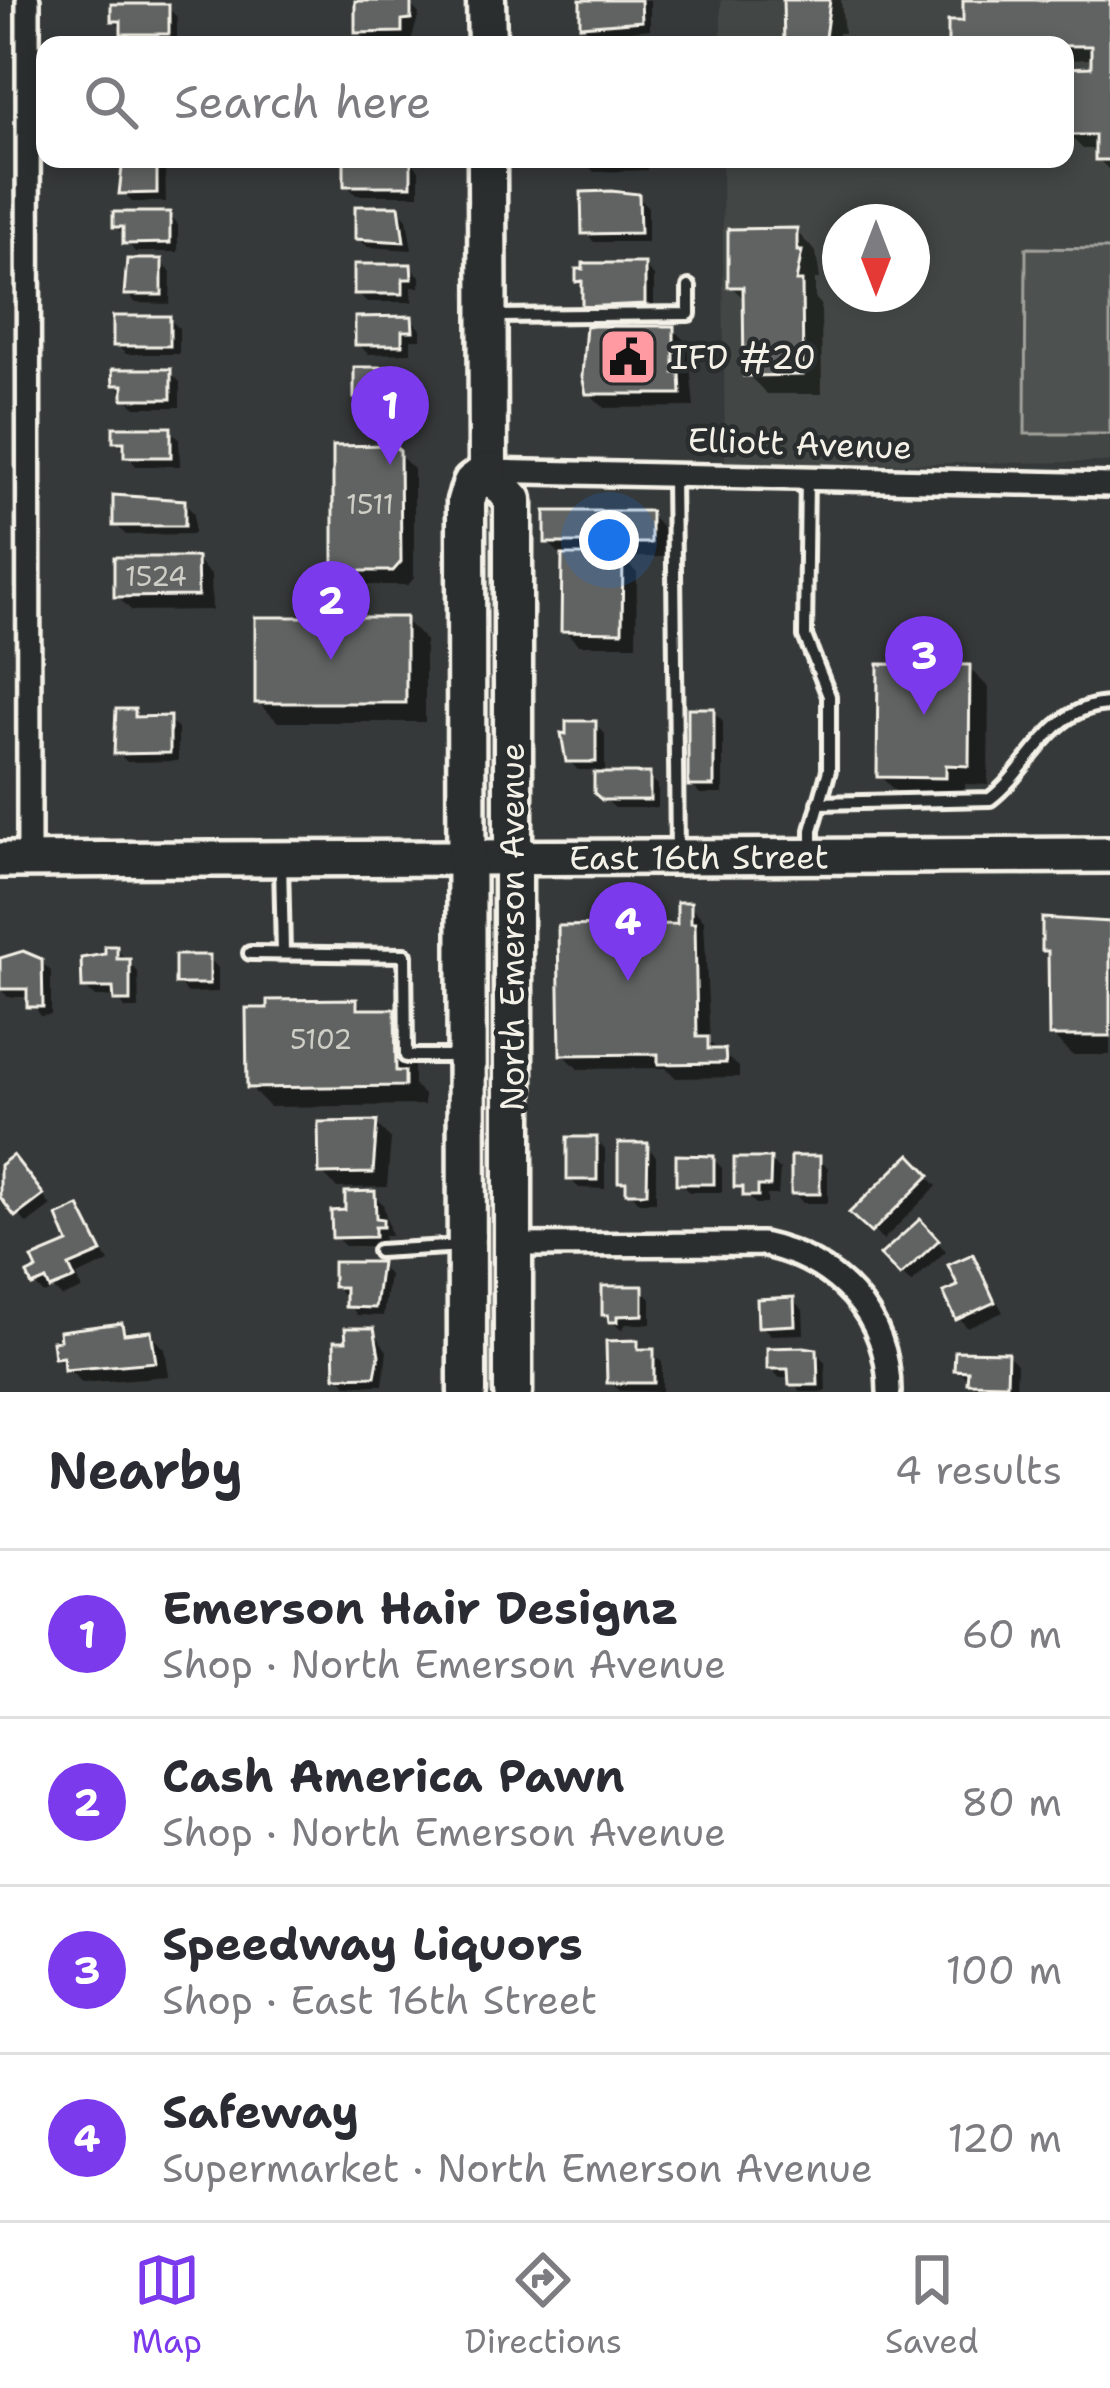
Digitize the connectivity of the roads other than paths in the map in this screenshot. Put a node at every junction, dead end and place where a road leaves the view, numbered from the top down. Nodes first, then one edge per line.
1 (28, 0) edge
2 (486, 0) edge
3 (487, 36) edge
4 (487, 168) edge
5 (689, 287) dead end
6 (488, 316) junction
7 (488, 471) junction
8 (673, 472) junction
9 (807, 476) junction
10 (1110, 485) edge
11 (1110, 704) edge
12 (819, 803) junction
13 (1110, 843) edge
14 (1110, 854) edge
15 (812, 855) junction
16 (677, 856) junction
17 (467, 857) junction
18 (512, 857) junction
19 (281, 858) junction
20 (14, 860) edge
21 (250, 953) dead end
22 (284, 953) junction
23 (467, 1056) junction
24 (512, 1245) junction
25 (467, 1246) junction
26 (379, 1251) dead end
27 (467, 1392) edge
28 (513, 1392) edge
29 (890, 1392) edge

1 - 20 street
2 - 3 main road
4 - 6 main road, North Emerson Avenue
5 - 6 lane
6 - 7 main road, North Emerson Avenue
7 - 8 street, Elliott Avenue
7 - 17 main road, North Emerson Avenue
7 - 18 main road, North Emerson Avenue
8 - 9 street, Elliott Avenue
8 - 16 lane
9 - 10 street, Elliott Avenue
9 - 12 lane
11 - 12 lane
12 - 15 lane
13 - 14 street
14 - 15 main road, East 16th Street
15 - 16 main road, East 16th Street
16 - 18 main road, East 16th Street
17 - 18 main road, East 16th Street
17 - 19 main road, East 16th Street
17 - 23 main road, North Emerson Avenue
18 - 24 main road, North Emerson Avenue
19 - 20 main road, East 16th Street
19 - 22 lane
21 - 22 lane
22 - 23 lane
23 - 25 main road, North Emerson Avenue
24 - 28 main road, North Emerson Avenue
24 - 29 street
25 - 26 lane
25 - 27 main road, North Emerson Avenue

